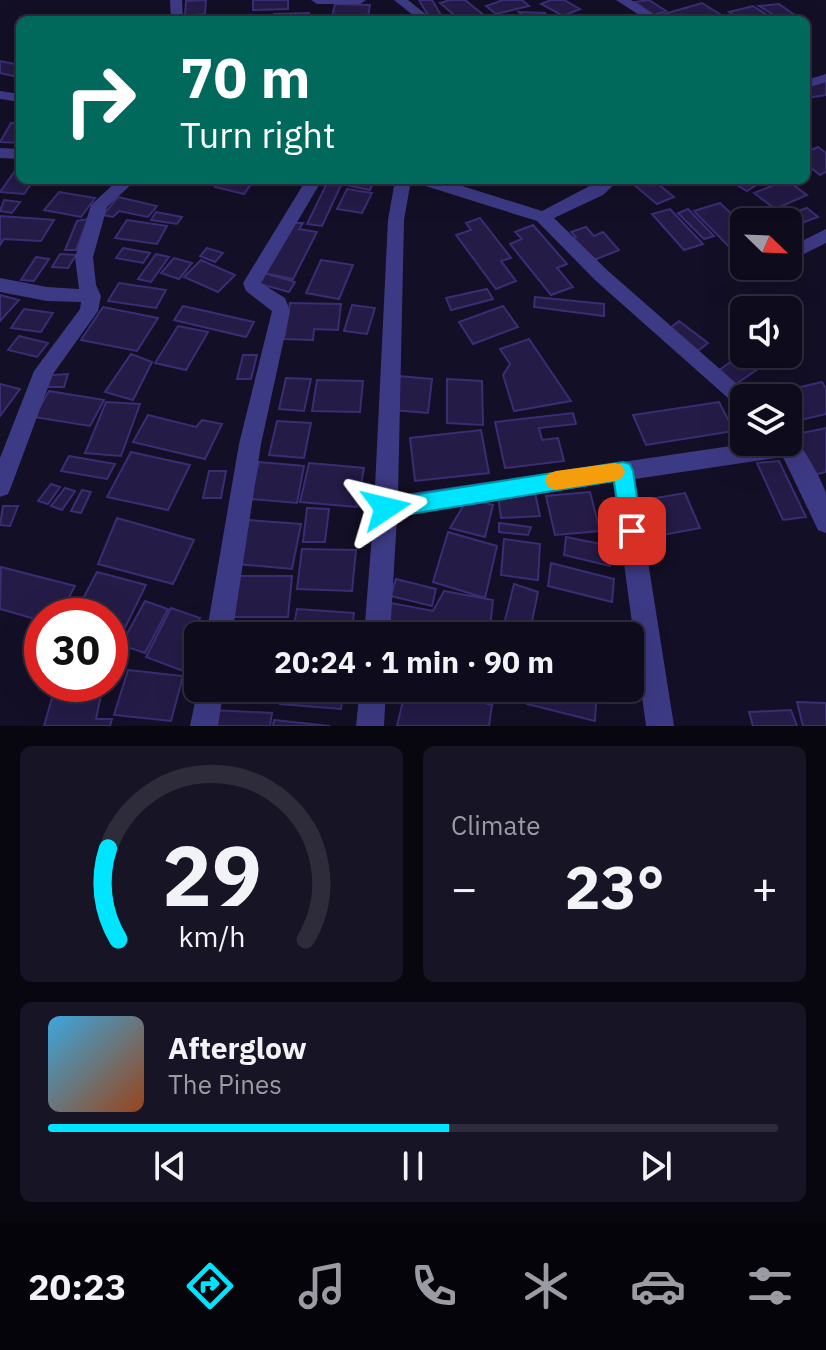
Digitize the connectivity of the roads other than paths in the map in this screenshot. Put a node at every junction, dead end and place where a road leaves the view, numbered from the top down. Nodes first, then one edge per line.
1 (360, 0) edge
2 (400, 0) edge
3 (622, 0) edge
4 (325, 4) edge
5 (422, 16) edge
6 (649, 16) edge
7 (123, 184) edge
8 (312, 184) edge
9 (402, 184) edge
10 (438, 184) edge
11 (606, 184) edge
12 (543, 217) junction
13 (826, 235) edge
14 (802, 248) edge
15 (0, 285) edge
16 (92, 296) junction
17 (730, 388) edge
18 (730, 454) edge
19 (793, 456) edge
20 (623, 471) junction
21 (0, 487) edge
22 (386, 508) junction
23 (826, 522) edge
24 (221, 622) edge
25 (378, 622) edge
26 (208, 702) edge
27 (372, 702) edge
28 (204, 726) edge
29 (370, 726) edge
30 (660, 726) edge

1 - 4 street
2 - 5 street
3 - 6 street
7 - 16 street
8 - 24 street
9 - 22 street
10 - 12 street
11 - 12 street
12 - 17 street
13 - 14 street
15 - 16 street
16 - 21 street
18 - 20 street
19 - 23 street
20 - 22 street
20 - 30 street
22 - 25 street
26 - 28 street
27 - 29 street

